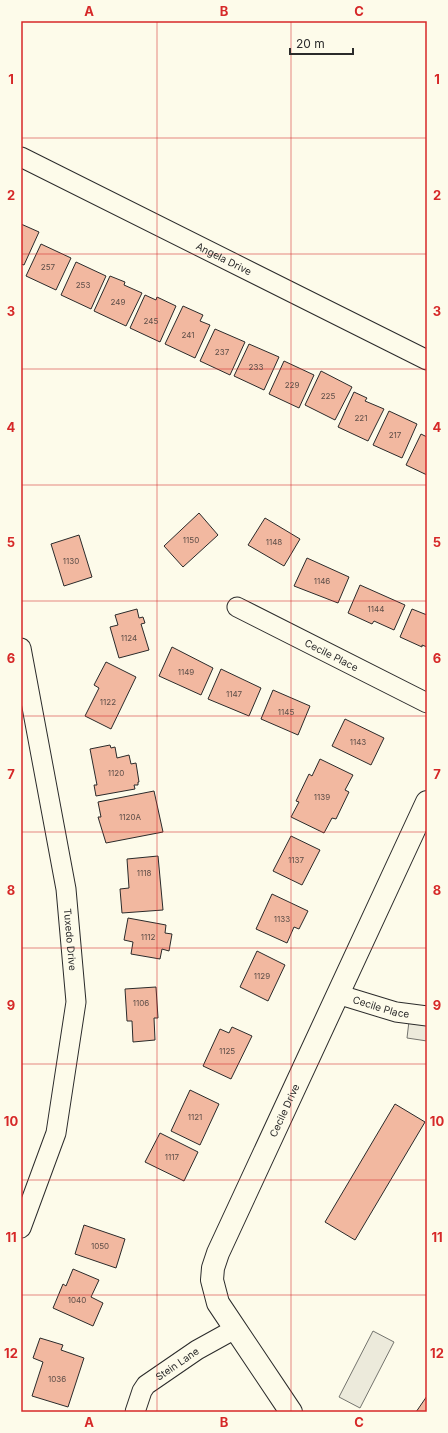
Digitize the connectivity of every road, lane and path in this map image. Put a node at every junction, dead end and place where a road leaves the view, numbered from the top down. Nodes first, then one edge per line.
1 (21, 157) edge
2 (427, 360) edge
3 (236, 607) dead end
4 (21, 648) edge
5 (427, 702) edge
6 (27, 704) edge
7 (427, 802) edge
8 (337, 994) junction
9 (427, 1016) edge
10 (21, 1228) edge
11 (235, 1329) junction
12 (135, 1412) edge
13 (291, 1412) edge

1 - 2 street, Angela Drive
3 - 5 street, Cecile Place
4 - 6 street, Tuxedo Drive
6 - 10 street, Tuxedo Drive
7 - 8 street, Cecile Drive
8 - 9 street, Cecile Place
8 - 11 street, Cecile Drive
11 - 12 street, Stein Lane
11 - 13 street, Cecile Drive

